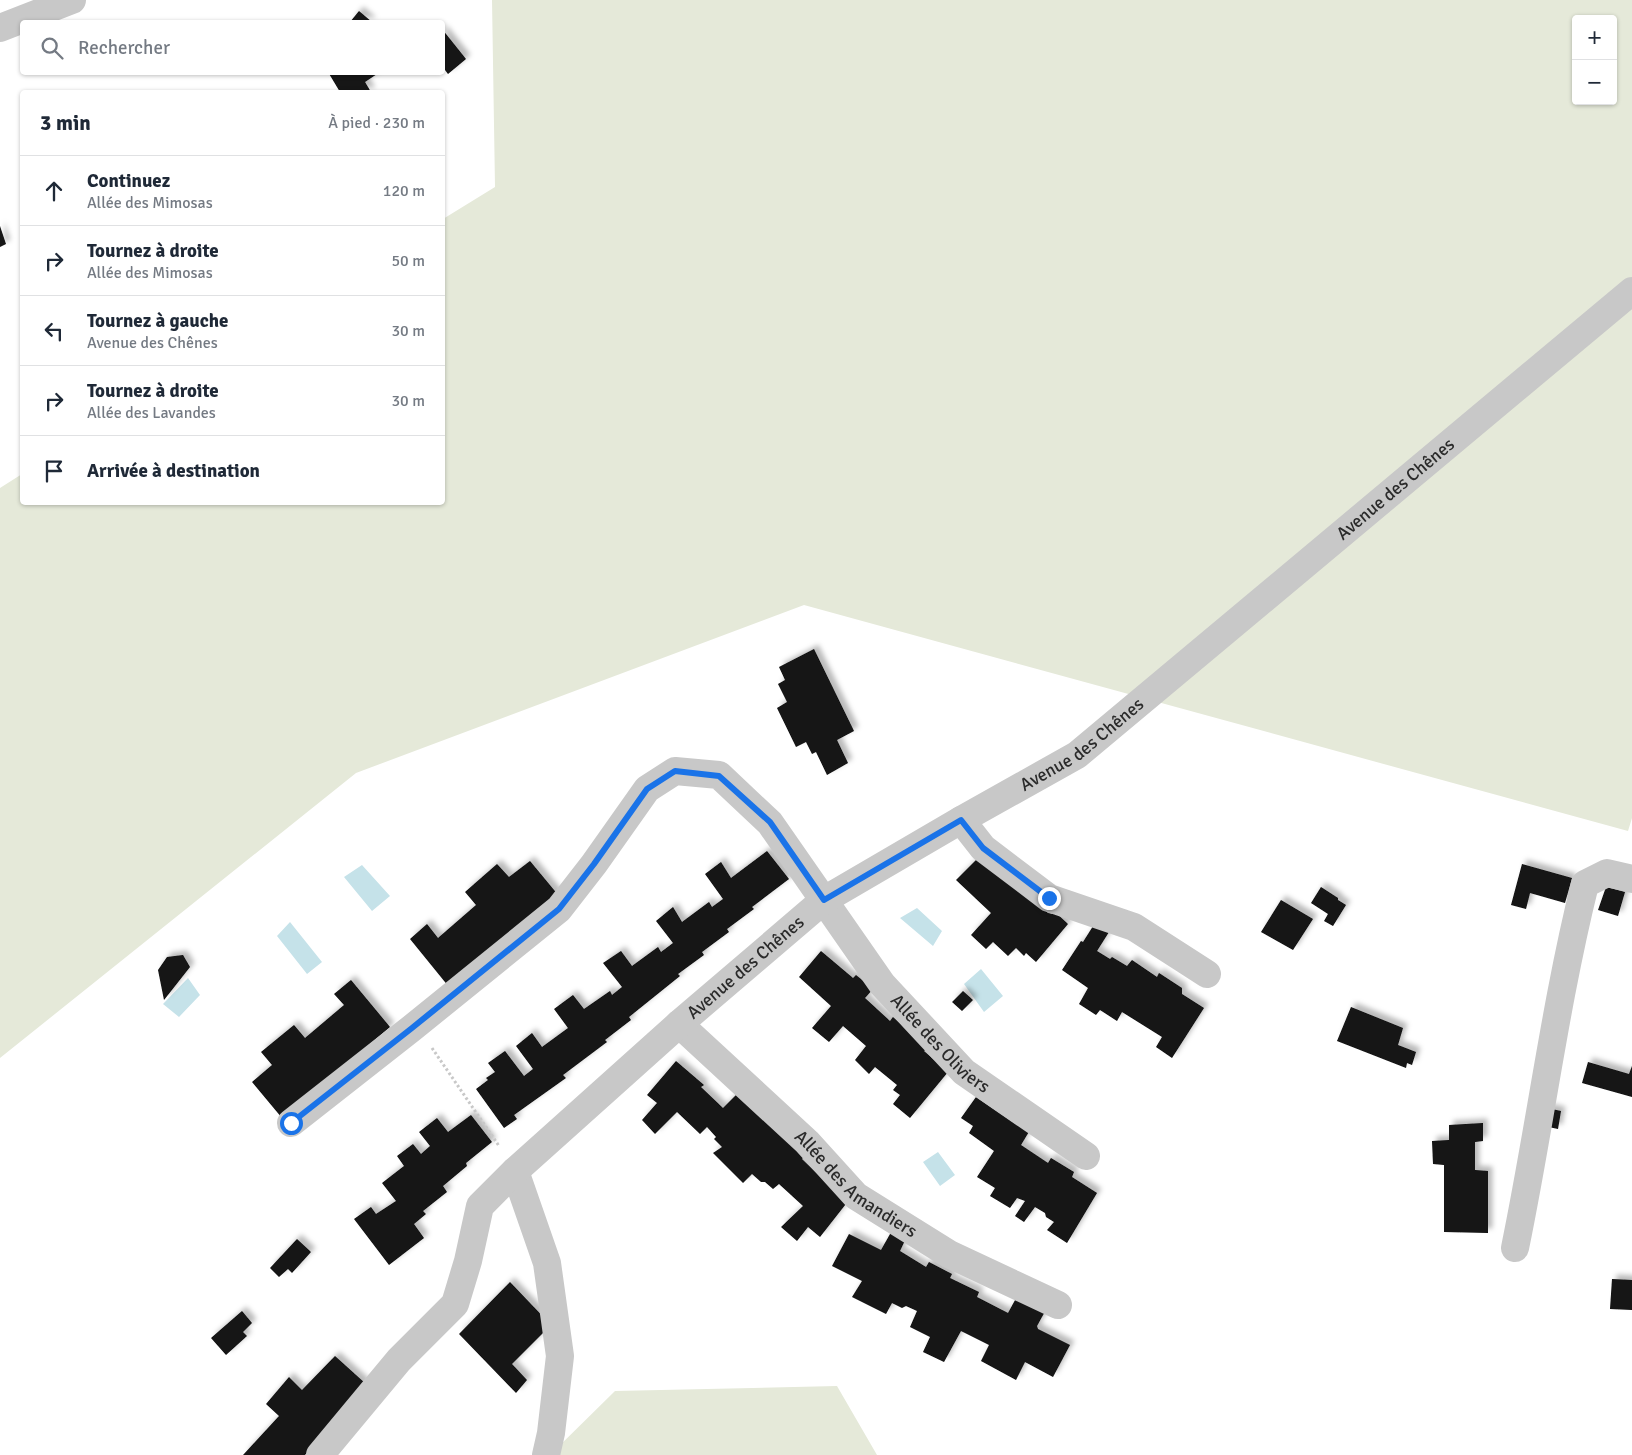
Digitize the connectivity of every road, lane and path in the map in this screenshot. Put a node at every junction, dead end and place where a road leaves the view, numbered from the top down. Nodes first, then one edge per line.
1 (72, 0) edge
2 (20, 20) edge
3 (21, 20) edge
4 (0, 28) edge
5 (1632, 291) edge
6 (961, 820) junction
7 (1632, 879) edge
8 (824, 900) junction
9 (1207, 974) dead end
10 (679, 1024) junction
11 (412, 1028) junction
12 (291, 1123) dead end
13 (1086, 1156) dead end
14 (516, 1171) junction
15 (1515, 1248) dead end
16 (1058, 1305) dead end
17 (320, 1455) edge
18 (546, 1455) edge

1 - 3 street
2 - 4 street
5 - 6 street, Avenue des Chênes
6 - 8 street, Avenue des Chênes
6 - 9 street
7 - 15 street
8 - 10 street, Avenue des Chênes
8 - 11 street, Allée des Oliviers
8 - 13 street, Allée des Oliviers
10 - 14 street, Avenue des Chênes
10 - 16 street, Allée des Amandiers
11 - 12 street, Allée des Oliviers
11 - 14 path
14 - 17 street, Avenue des Chênes
14 - 18 street

